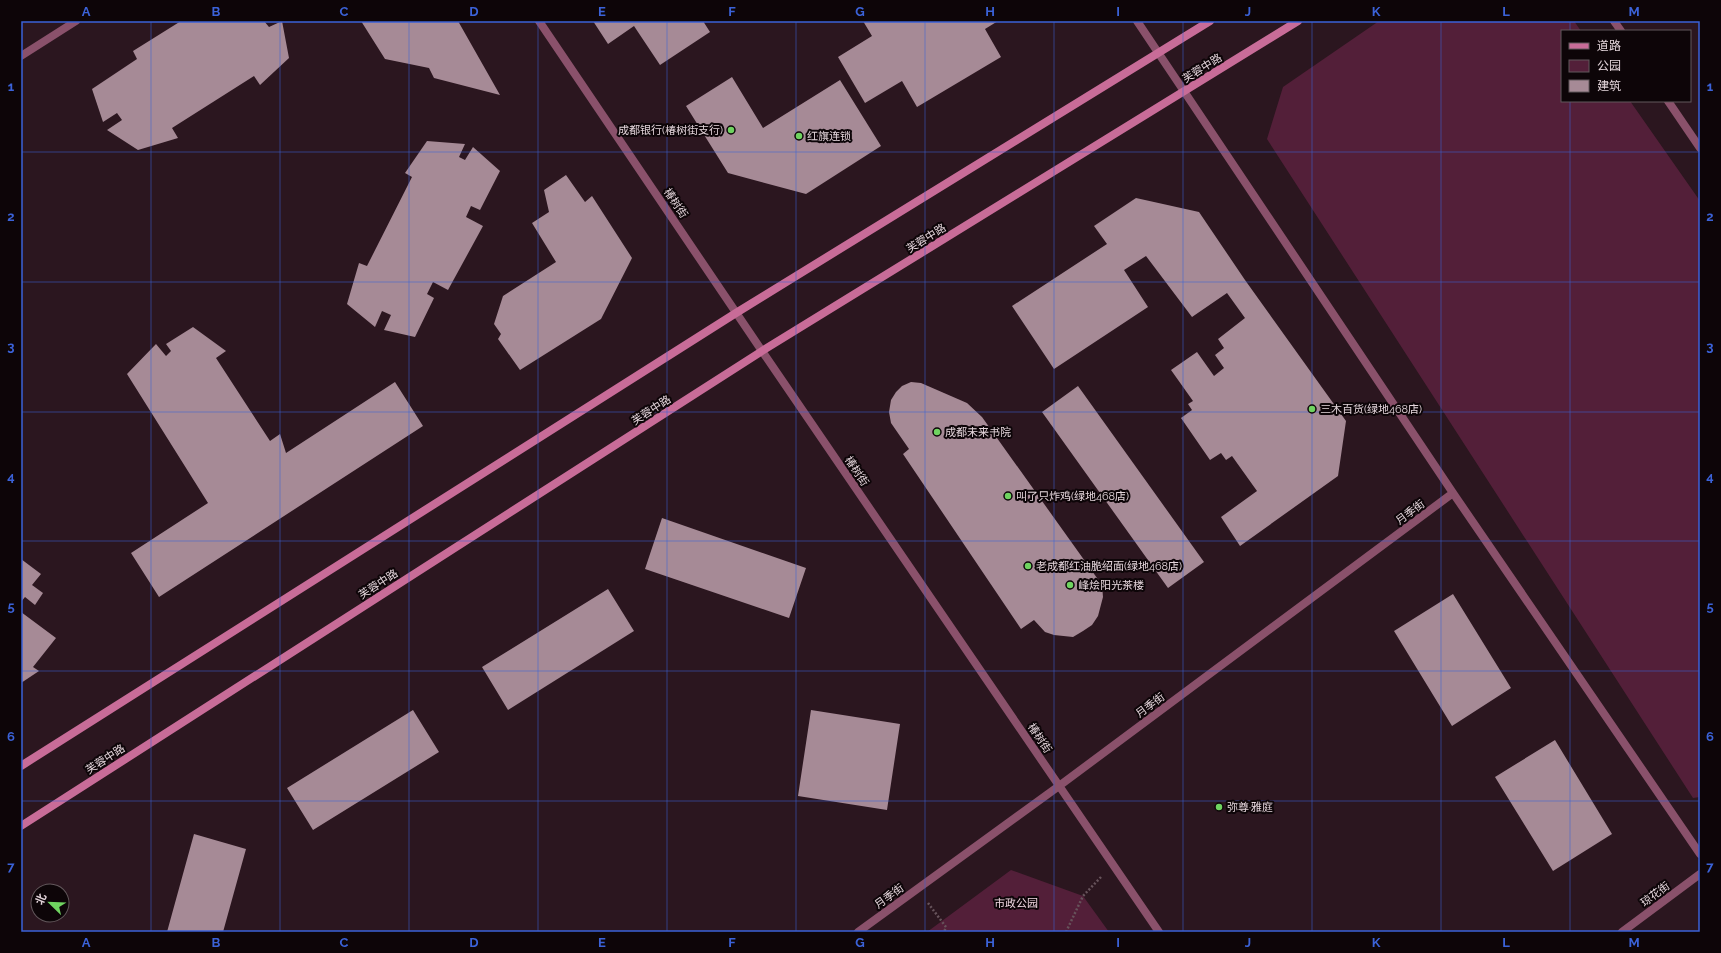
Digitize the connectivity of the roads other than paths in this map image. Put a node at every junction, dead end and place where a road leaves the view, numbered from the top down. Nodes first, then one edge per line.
1 (76, 21) edge
2 (540, 21) edge
3 (1137, 21) edge
4 (1210, 21) edge
5 (1298, 21) edge
6 (1614, 21) edge
7 (1620, 30) edge
8 (1159, 54) junction
9 (21, 56) edge
10 (1184, 92) junction
11 (1669, 102) edge
12 (1700, 148) edge
13 (736, 313) junction
14 (762, 352) junction
15 (1453, 493) junction
16 (21, 766) edge
17 (1059, 786) junction
18 (21, 826) edge
19 (1700, 854) edge
20 (1700, 874) edge
21 (858, 932) edge
22 (1158, 932) edge
23 (1622, 932) edge

1 - 9 street
2 - 13 street, 椿树街
3 - 8 street
4 - 8 main road
5 - 10 main road, 芙蓉中路
6 - 7 street
8 - 10 street
8 - 13 main road
10 - 14 main road, 芙蓉中路
10 - 15 street
11 - 12 street
13 - 14 street, 椿树街
13 - 16 main road
14 - 17 street, 椿树街
14 - 18 main road, 芙蓉中路
15 - 17 street, 月季街
15 - 19 street
17 - 21 street, 月季街
17 - 22 street, 椿树街
20 - 23 street, 琼花街

